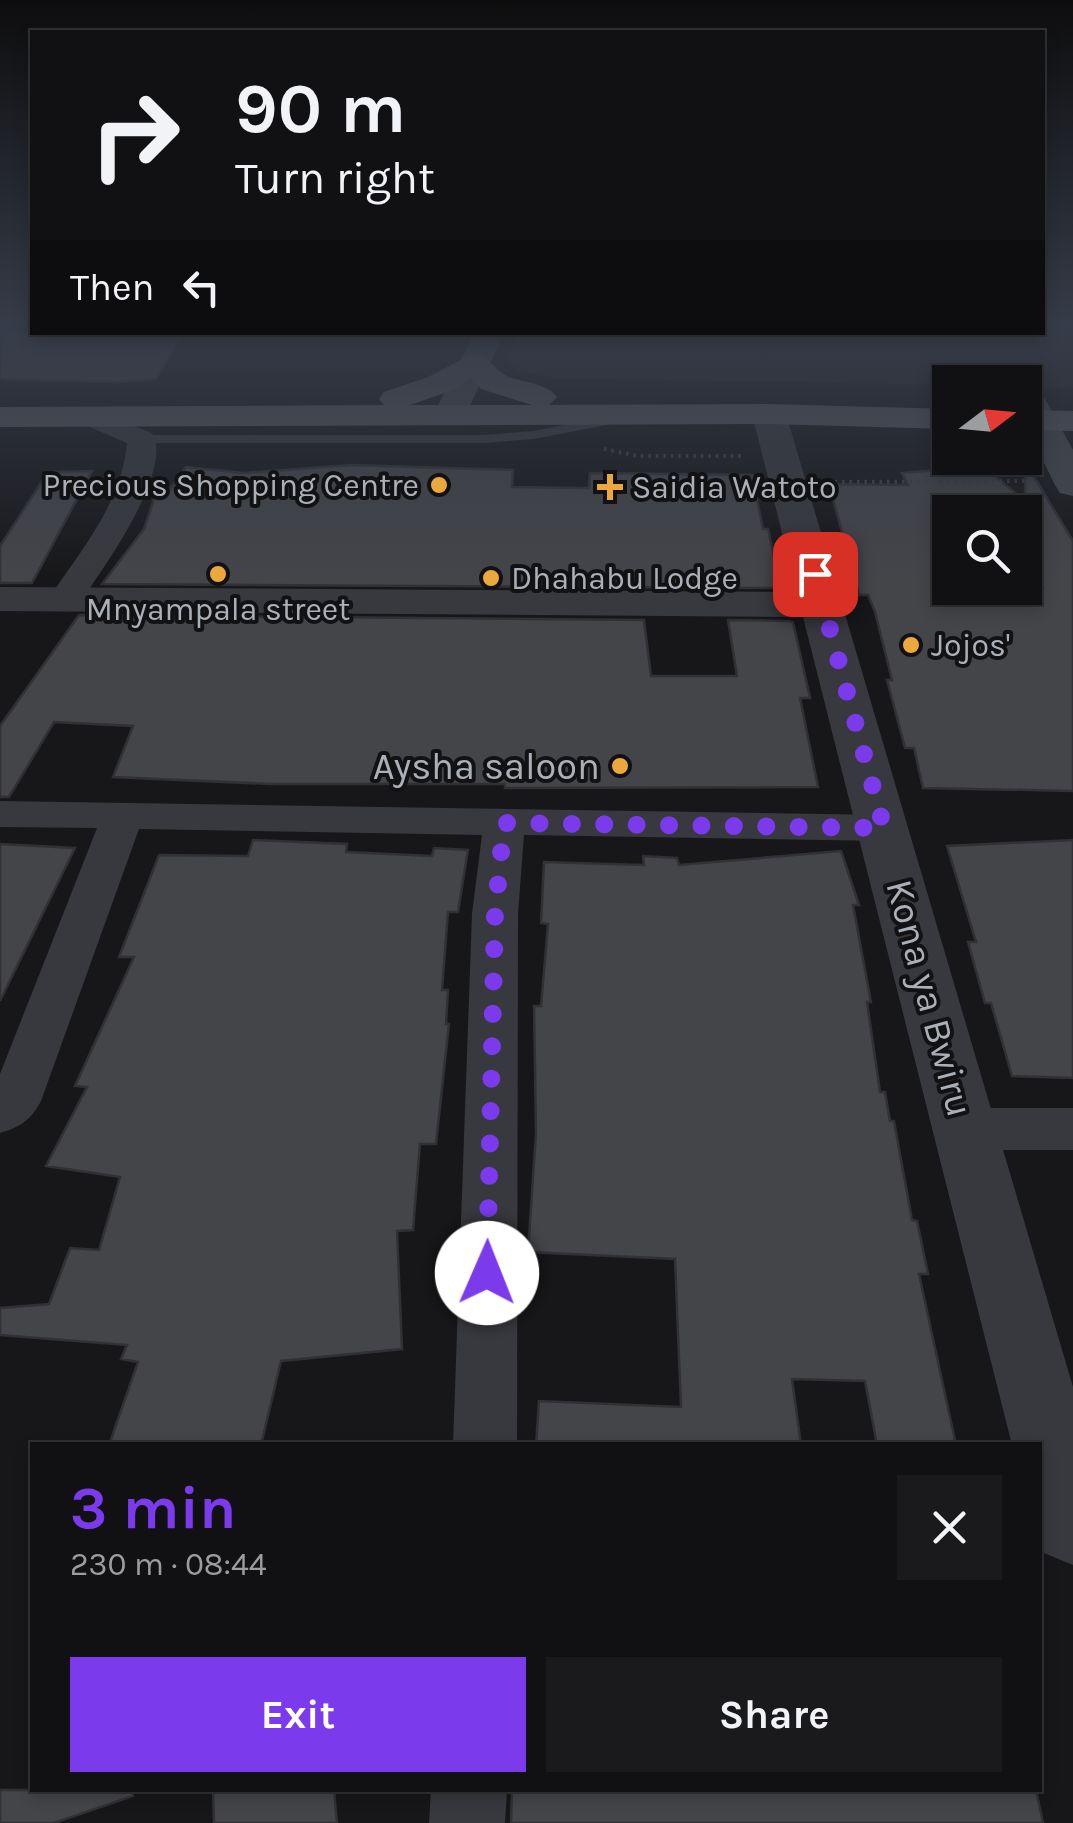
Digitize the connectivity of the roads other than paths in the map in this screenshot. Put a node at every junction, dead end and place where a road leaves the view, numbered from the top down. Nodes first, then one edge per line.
1 (331, 411) edge
2 (568, 411) edge
3 (650, 414) junction
4 (0, 418) edge
5 (95, 419) junction
6 (1042, 419) edge
7 (932, 421) edge
8 (142, 439) junction
9 (779, 451) junction
10 (1072, 482) edge
11 (0, 598) edge
12 (66, 598) junction
13 (824, 605) junction
14 (0, 814) edge
15 (122, 815) junction
16 (504, 823) junction
17 (884, 828) junction
18 (0, 1114) edge
19 (965, 1129) junction
20 (1073, 1129) edge
21 (485, 1442) edge
22 (1073, 1524) edge
23 (469, 1792) edge
24 (467, 1823) edge

1 - 5 main road
2 - 3 main road
3 - 8 lane
3 - 9 main road
4 - 5 main road
5 - 8 street
6 - 10 main road
7 - 9 main road
8 - 12 street
9 - 13 street, Kona ya Bwiru
11 - 12 street
12 - 13 street
13 - 17 street, Kona ya Bwiru
14 - 15 street
15 - 16 street
15 - 18 street
16 - 17 street
16 - 21 street
17 - 19 street, Kona ya Bwiru
19 - 20 street
19 - 22 street, Kona ya Bwiru
23 - 24 street

